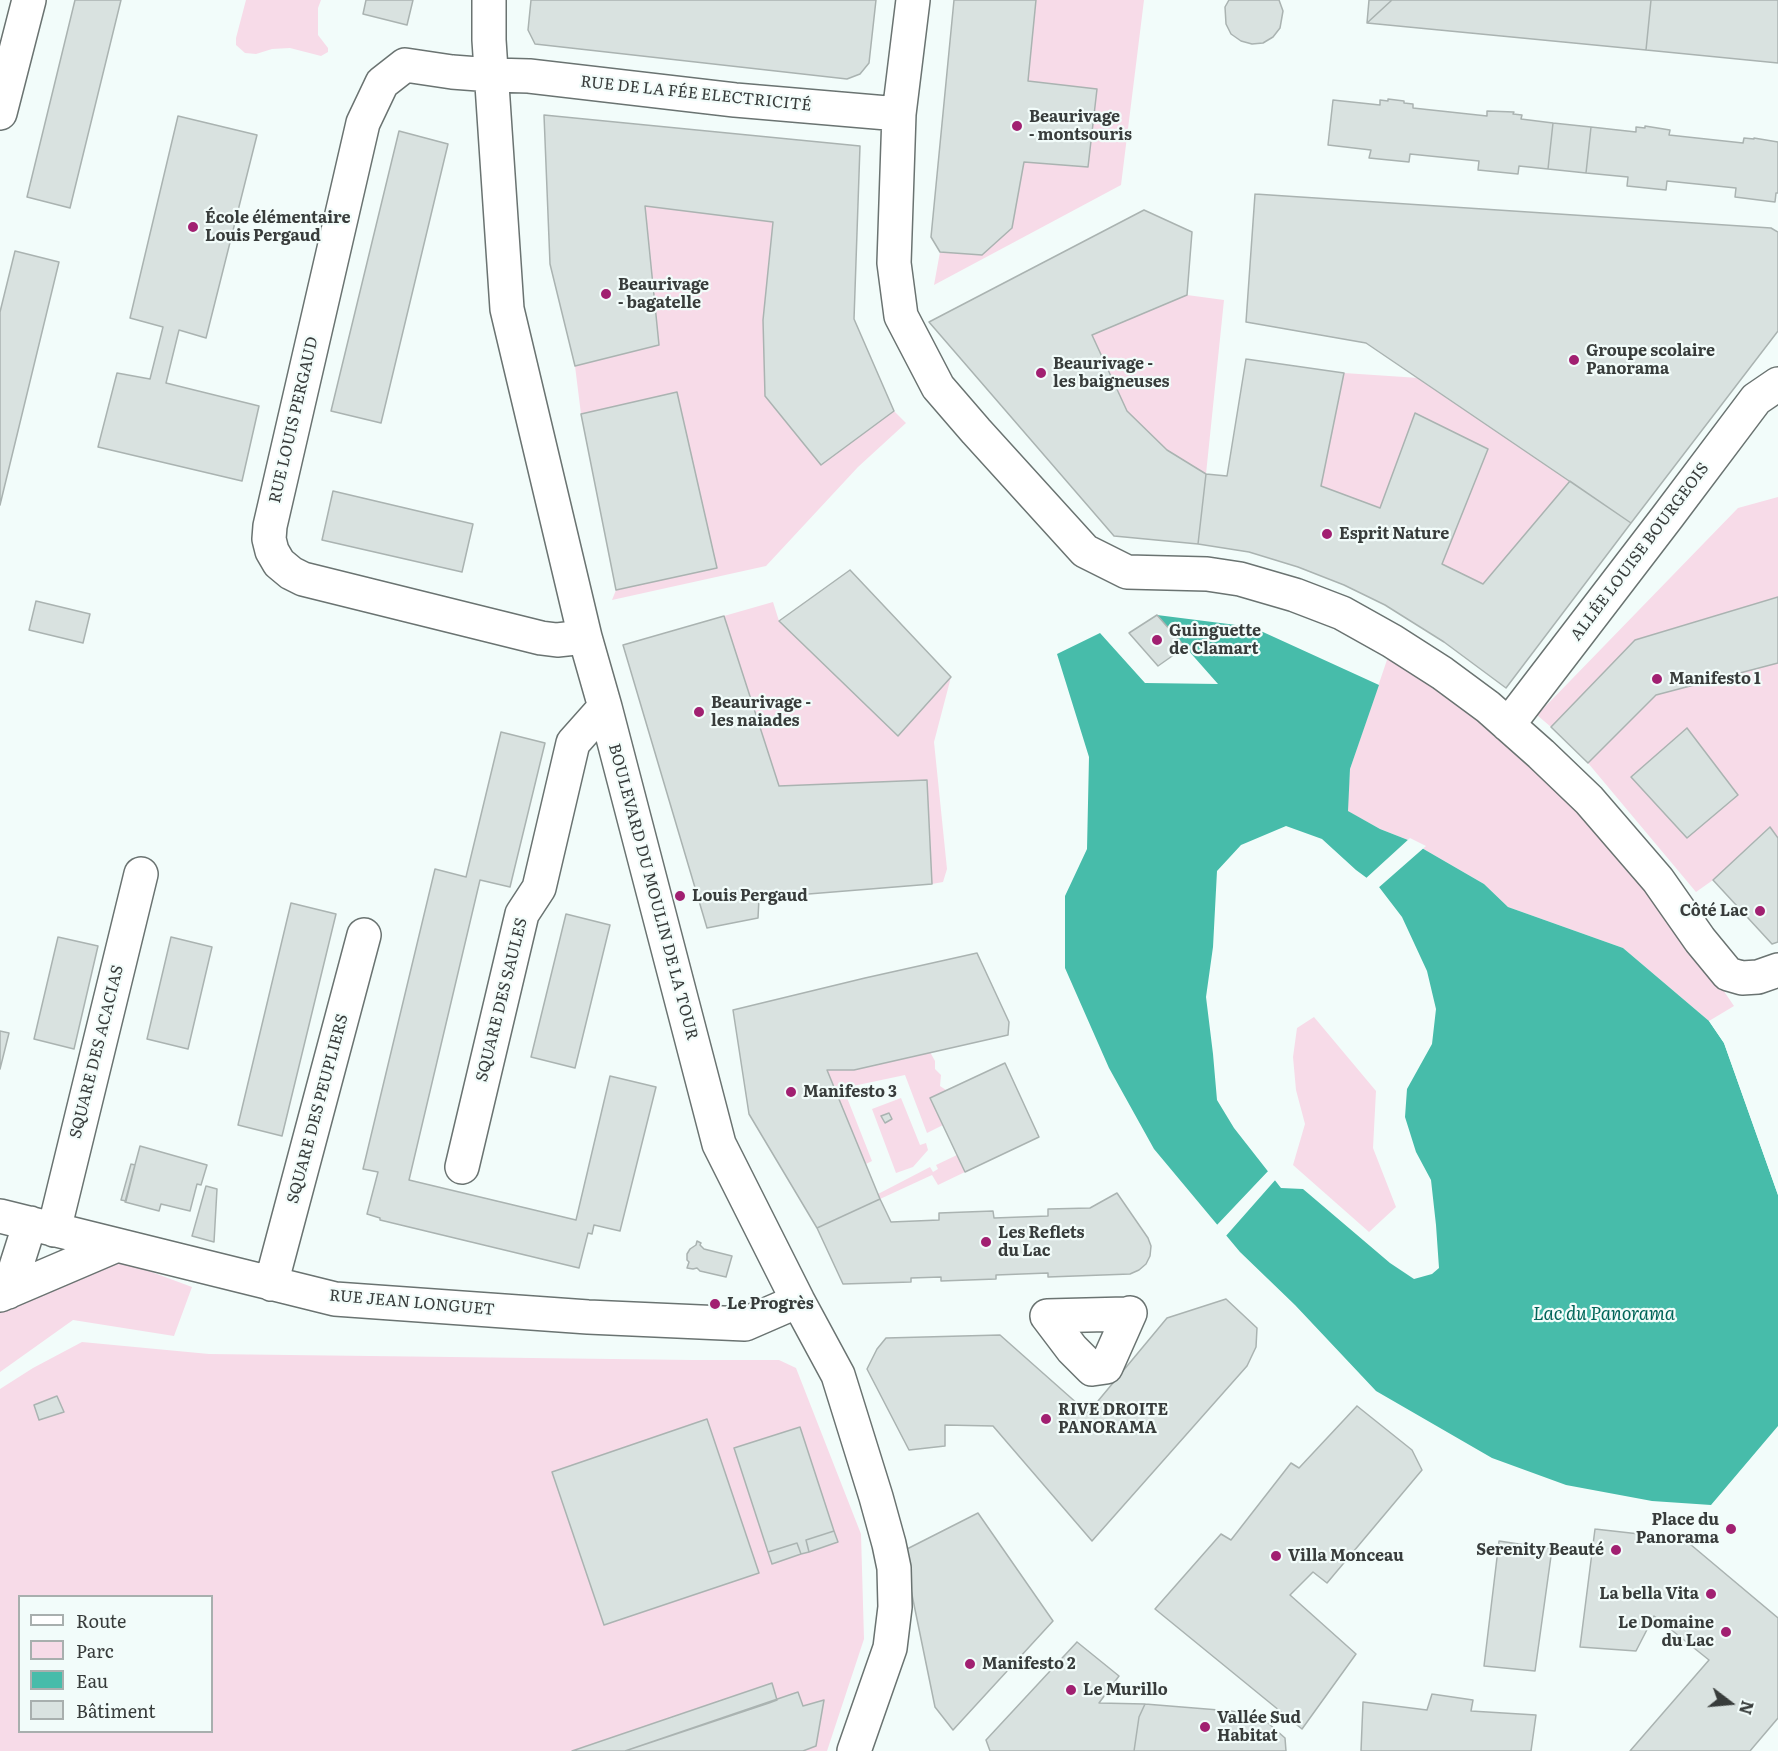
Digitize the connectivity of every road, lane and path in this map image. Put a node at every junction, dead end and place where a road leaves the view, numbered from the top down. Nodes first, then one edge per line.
1 (29, 0) edge
2 (489, 0) edge
3 (913, 0) edge
4 (5, 73) edge
5 (492, 75) junction
6 (0, 113) edge
7 (899, 114) junction
8 (1778, 384) edge
9 (585, 637) junction
10 (605, 707) junction
11 (1508, 725) junction
12 (141, 874) dead end
13 (364, 935) dead end
14 (1778, 970) edge
15 (462, 1167) dead end
16 (21, 1225) edge
17 (117, 1245) junction
18 (271, 1284) junction
19 (2, 1285) edge
20 (798, 1301) junction
21 (854, 1751) edge

1 - 4 street
2 - 5 street, BOULEVARD DU MOULIN DE LA TOUR
3 - 7 street
4 - 6 street
5 - 7 street, RUE DE LA FÉE ELECTRICITÉ
5 - 9 street, BOULEVARD DU MOULIN DE LA TOUR
5 - 9 street, RUE LOUIS PERGAUD
7 - 11 street
8 - 11 street, ALLÉE LOUISE BOURGEOIS
9 - 10 street, BOULEVARD DU MOULIN DE LA TOUR
10 - 15 street, SQUARE DES SAULES
10 - 20 street, BOULEVARD DU MOULIN DE LA TOUR
11 - 14 street
12 - 16 street, SQUARE DES ACACIAS
13 - 18 street, SQUARE DES PEUPLIERS
16 - 17 street, RUE JEAN LONGUET
16 - 19 street, SQUARE DES ACACIAS
17 - 18 street, RUE JEAN LONGUET
17 - 19 street
18 - 20 street, RUE JEAN LONGUET
20 - 21 street, BOULEVARD DU MOULIN DE LA TOUR

